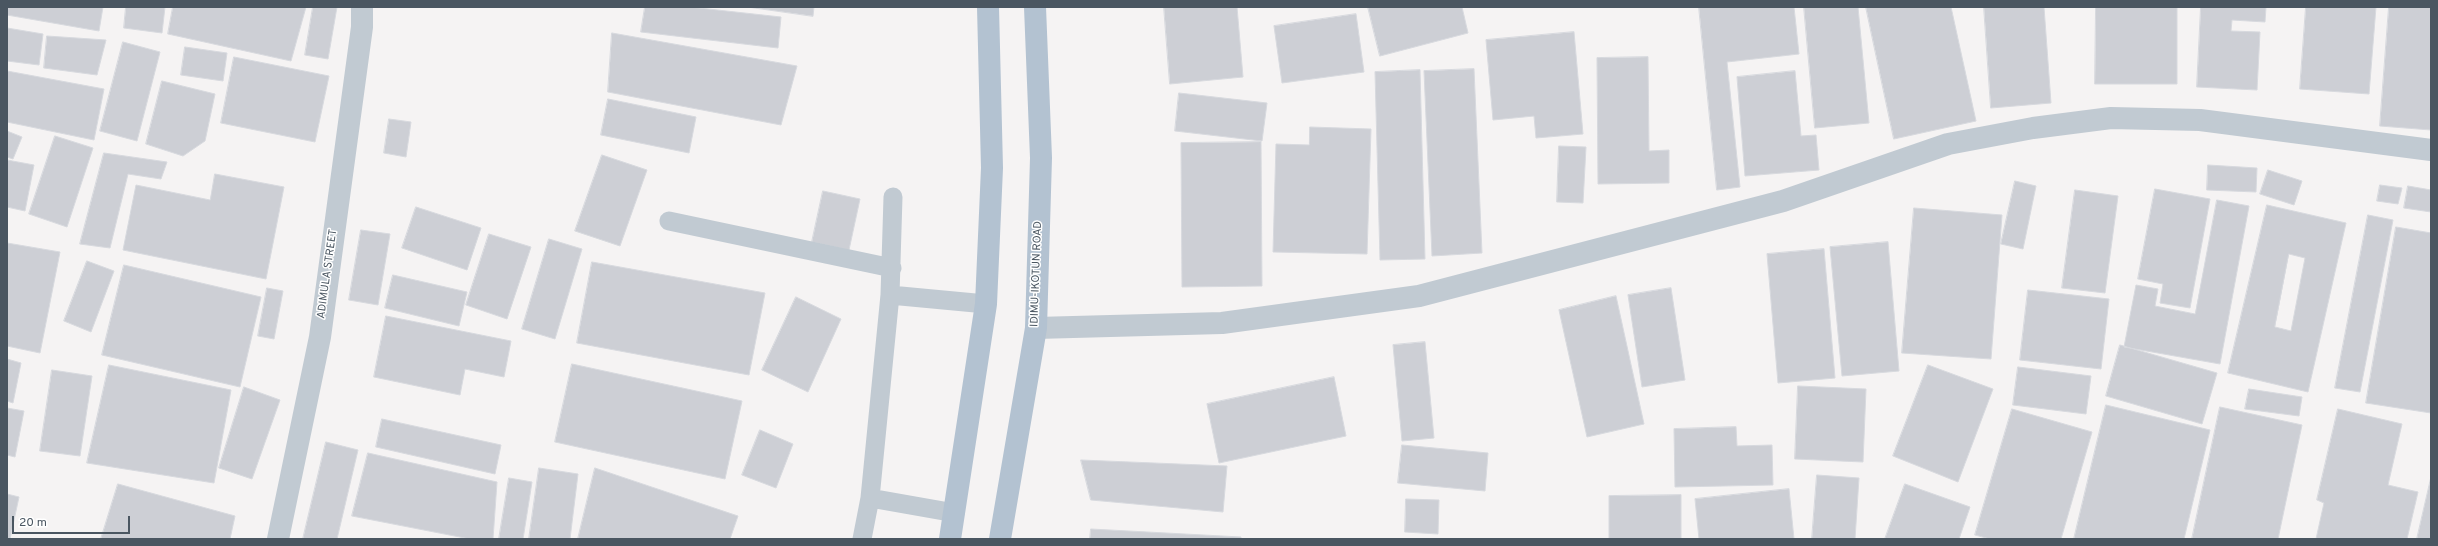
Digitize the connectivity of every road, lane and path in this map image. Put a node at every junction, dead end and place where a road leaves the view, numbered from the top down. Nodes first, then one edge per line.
1 (362, 7) edge
2 (988, 7) edge
3 (1035, 7) edge
4 (2431, 150) edge
5 (893, 197) dead end
6 (669, 221) dead end
7 (892, 268) junction
8 (890, 295) junction
9 (986, 304) junction
10 (1036, 328) junction
11 (870, 498) junction
12 (955, 513) junction
13 (278, 539) edge
14 (862, 539) edge
15 (950, 539) edge
16 (1000, 539) edge

1 - 13 street, ADIMULA STREET
2 - 9 main road
3 - 10 main road, IDIMU-IKOTUN ROAD
4 - 10 street
5 - 7 lane
6 - 7 lane
7 - 8 lane
8 - 9 lane
8 - 11 lane
9 - 12 main road
10 - 16 main road, IDIMU-IKOTUN ROAD
11 - 12 lane
11 - 14 lane
12 - 15 main road

